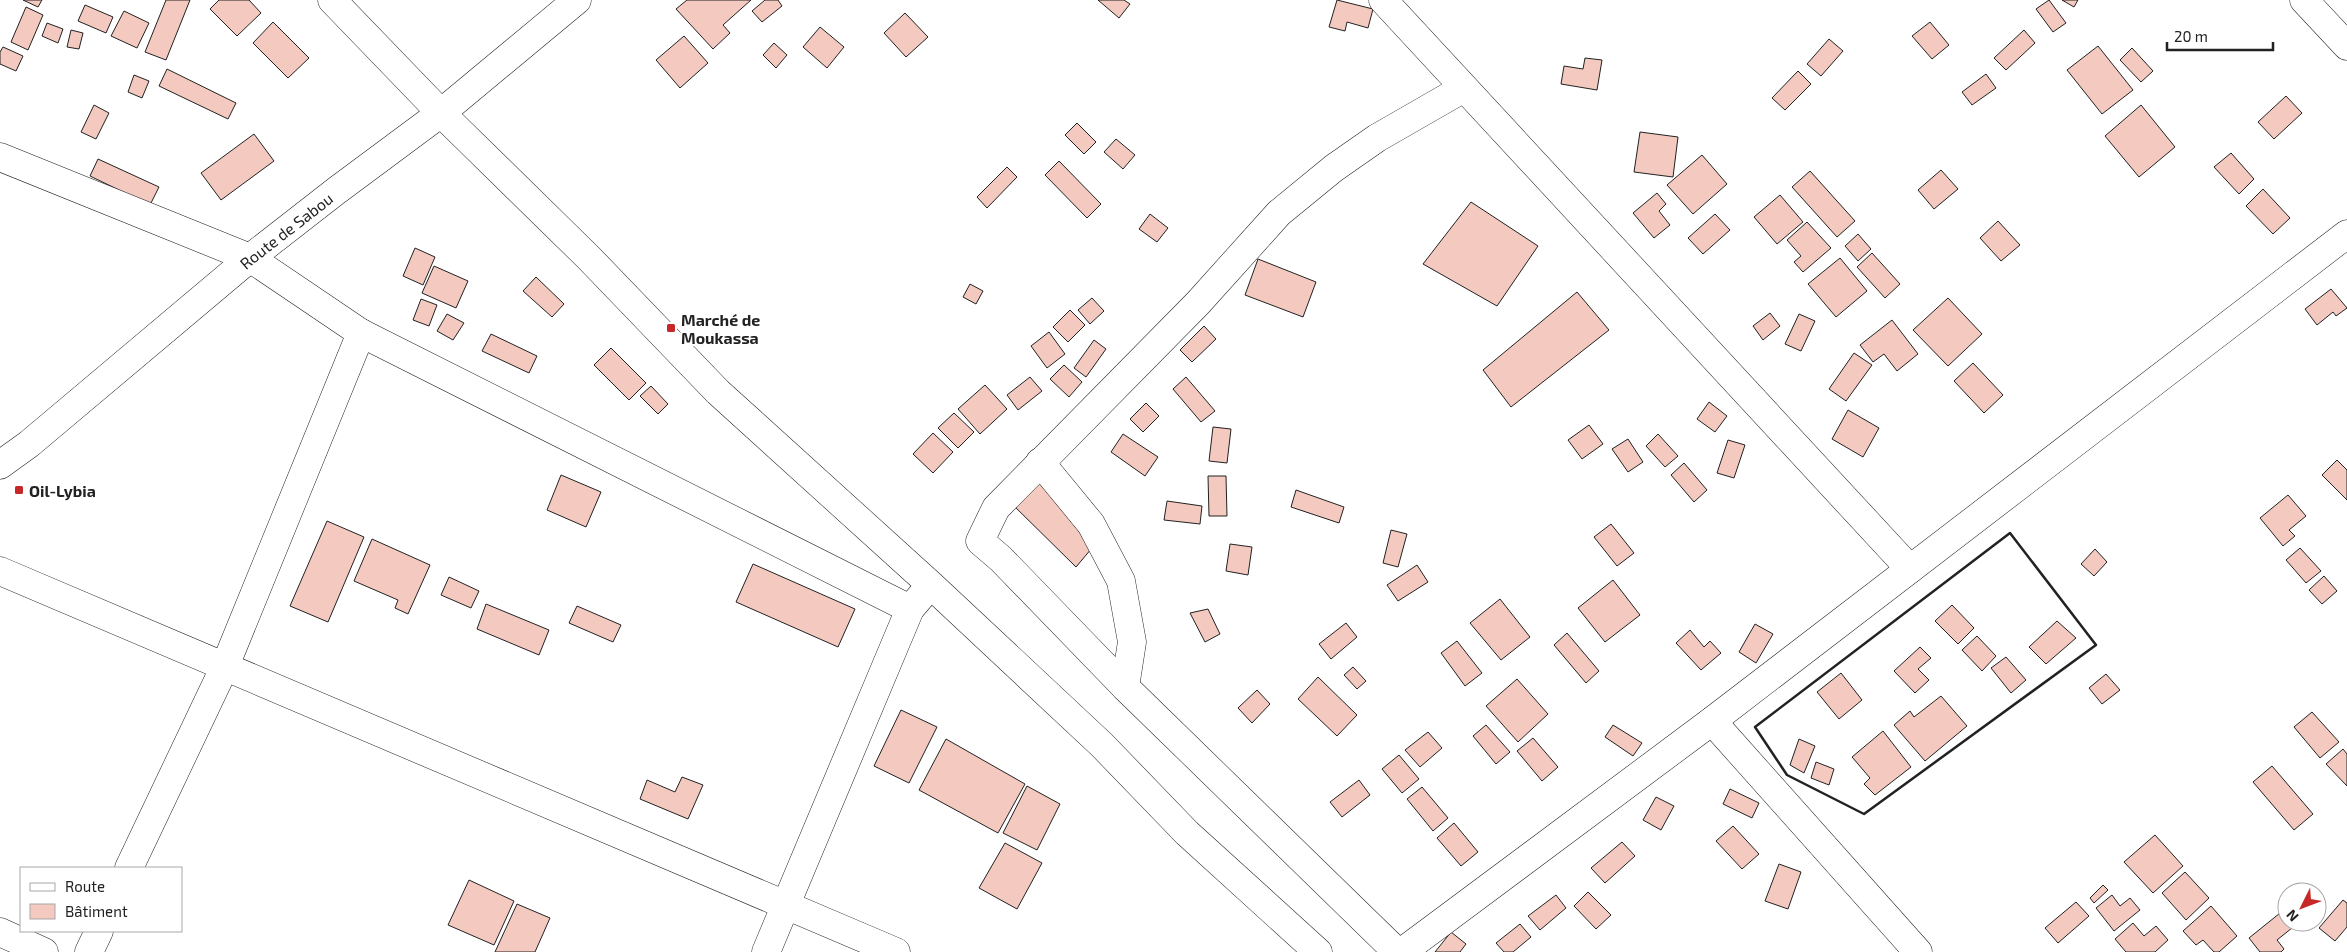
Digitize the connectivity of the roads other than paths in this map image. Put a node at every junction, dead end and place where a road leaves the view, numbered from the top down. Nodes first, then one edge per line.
1 (332, 0) edge
2 (577, 0) edge
3 (1383, 0) edge
4 (2304, 0) edge
5 (2347, 46) edge
6 (1464, 88) junction
7 (441, 113) junction
8 (0, 157) edge
9 (2347, 234) edge
10 (250, 258) junction
11 (361, 332) junction
12 (1040, 462) junction
13 (0, 465) edge
14 (1910, 569) junction
15 (0, 571) edge
16 (931, 585) junction
17 (910, 609) junction
18 (225, 666) junction
19 (1125, 688) junction
20 (1712, 721) junction
21 (129, 867) edge
22 (785, 905) junction
23 (0, 932) edge
24 (99, 932) edge
25 (44, 952) edge
26 (89, 952) edge
27 (766, 952) edge
28 (896, 952) edge
29 (1318, 952) edge
30 (1397, 952) edge
31 (1402, 952) edge
32 (1918, 952) edge

1 - 7 street
2 - 7 street, Route de Sabou
3 - 6 street
4 - 5 street
6 - 12 street
6 - 14 street
7 - 10 street, Route de Sabou
7 - 16 street
8 - 10 street
9 - 14 street
10 - 11 street
10 - 13 street, Route de Sabou
11 - 17 street
11 - 18 street
12 - 19 street
12 - 19 street
14 - 20 street
15 - 18 street
16 - 17 street
16 - 29 street
17 - 22 street
18 - 21 street
18 - 22 street
19 - 30 street
20 - 31 street
20 - 32 street
22 - 27 street
22 - 28 street
23 - 25 street
24 - 26 street

